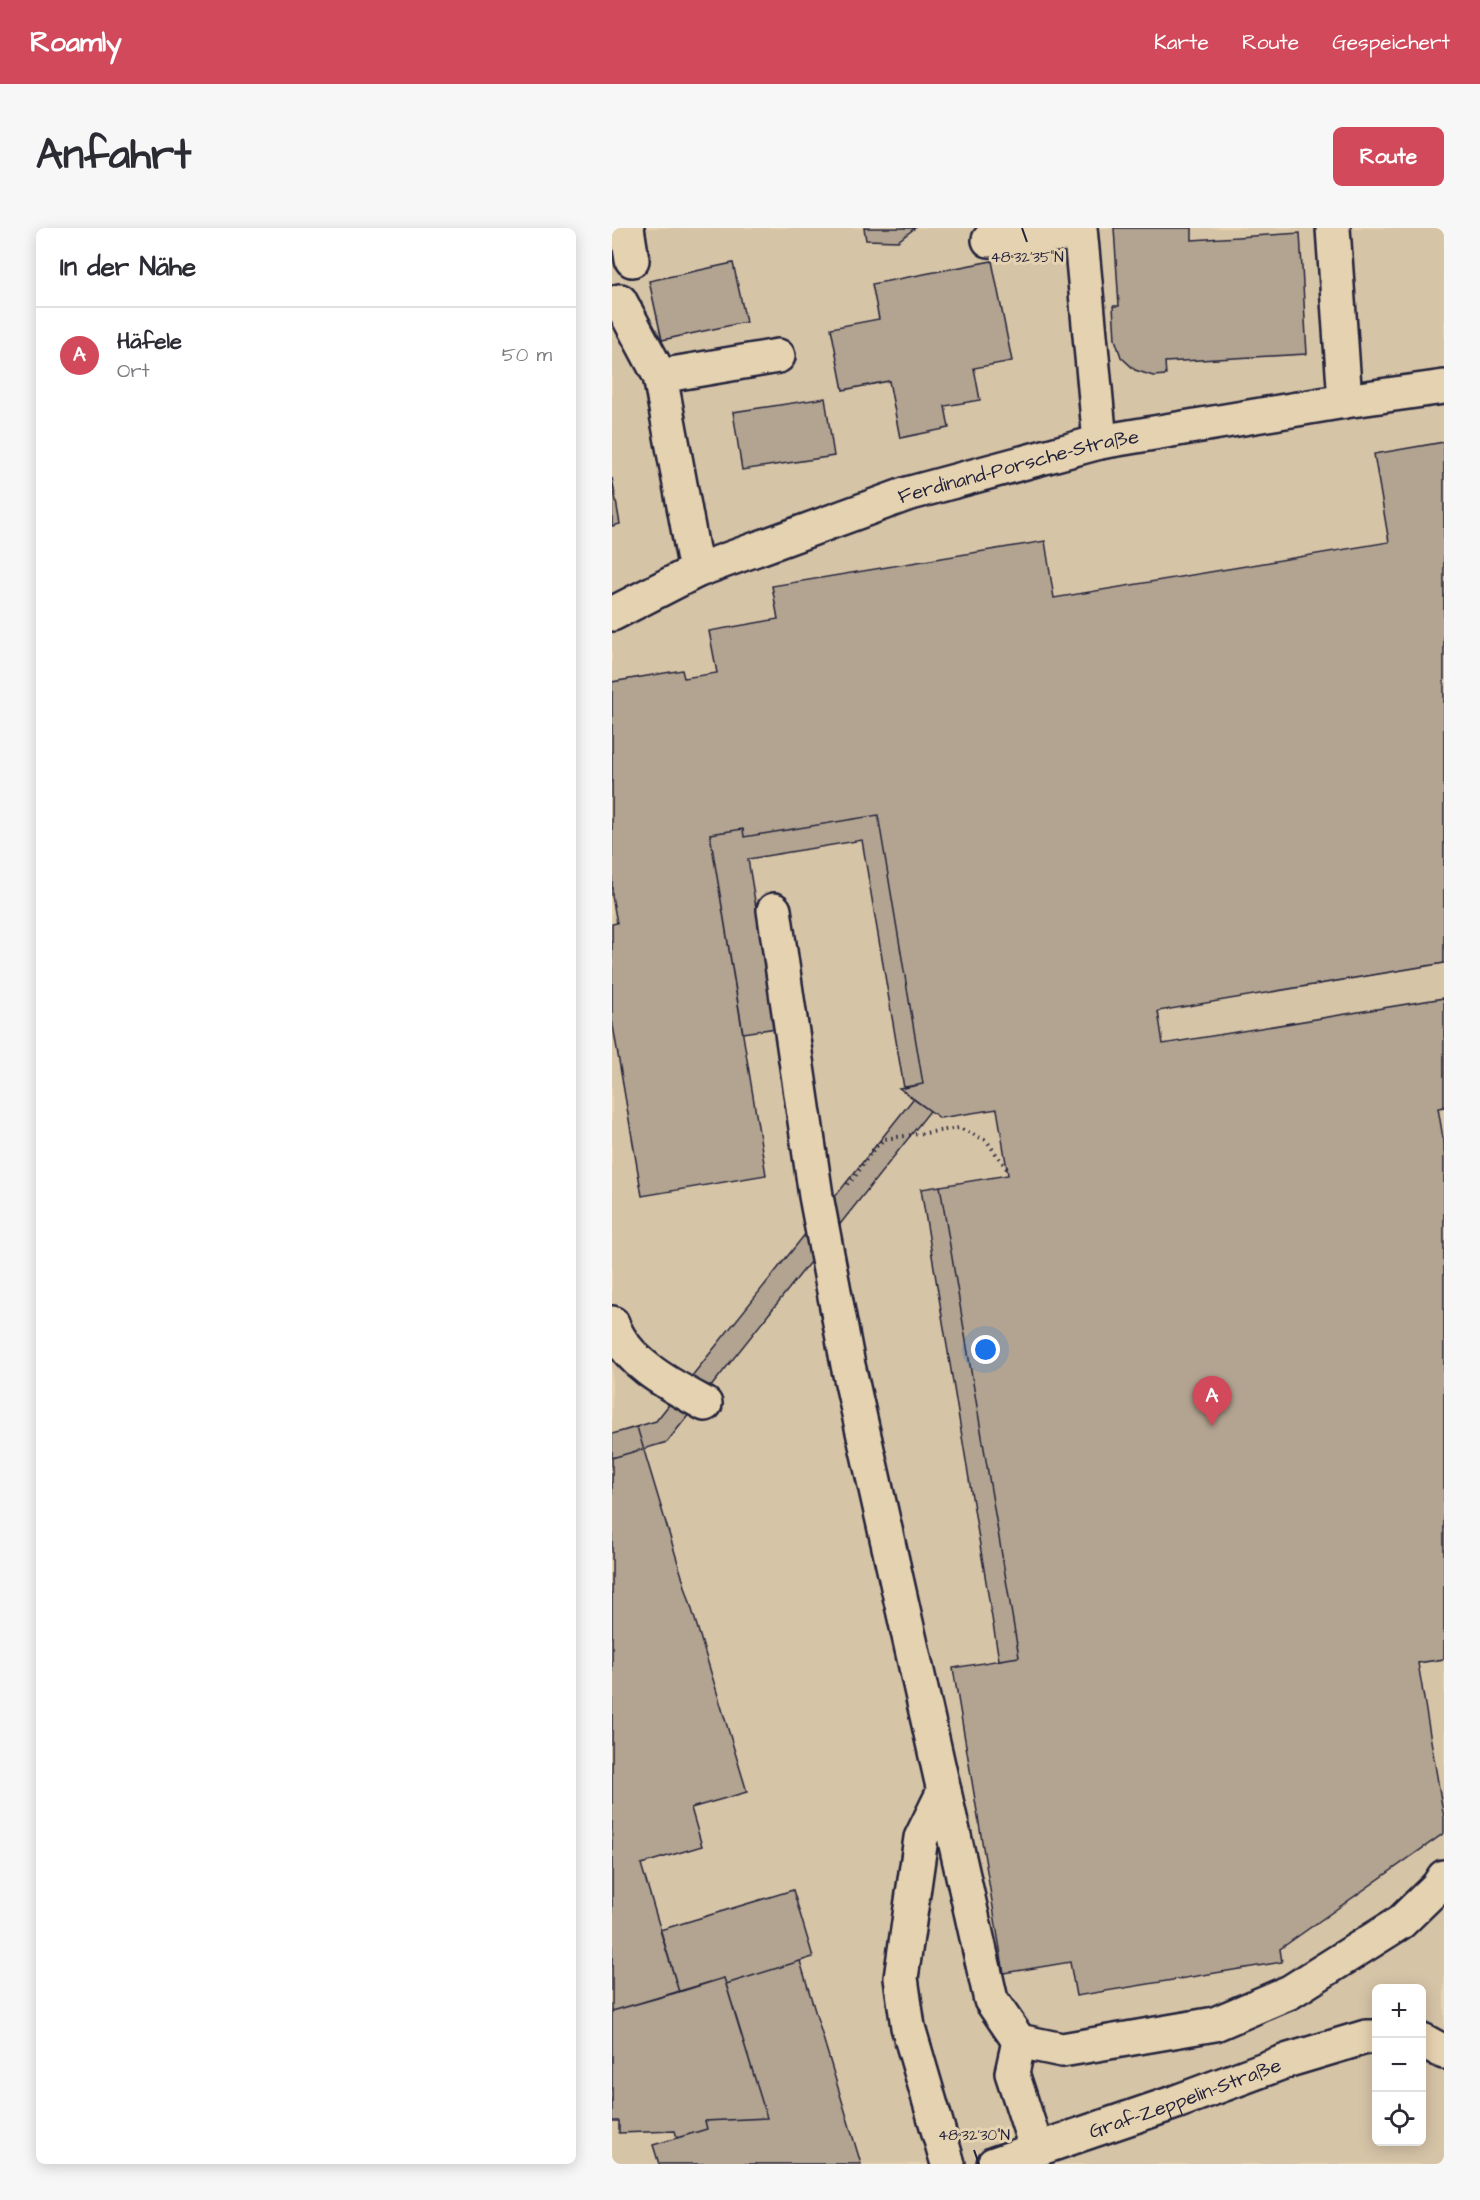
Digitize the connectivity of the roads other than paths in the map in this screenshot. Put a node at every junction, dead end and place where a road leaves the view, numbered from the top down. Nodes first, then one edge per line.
1 (627, 228) edge
2 (1333, 228) edge
3 (1080, 231) edge
4 (989, 240) dead end
5 (632, 260) dead end
6 (620, 301) dead end
7 (778, 356) dead end
8 (660, 376) junction
9 (1444, 387) edge
10 (1345, 401) junction
11 (1100, 442) junction
12 (696, 571) junction
13 (612, 614) edge
14 (774, 910) dead end
15 (612, 1323) edge
16 (705, 1404) dead end
17 (944, 1791) junction
18 (1444, 1877) edge
19 (1372, 2037) edge
20 (1019, 2041) junction
21 (1426, 2042) edge
22 (1444, 2052) edge
23 (1037, 2150) junction
24 (948, 2164) edge
25 (994, 2164) edge

1 - 5 street
2 - 10 street
3 - 4 street
3 - 11 street
6 - 8 street
7 - 8 street
8 - 12 street
9 - 10 street, Ferdinand-Porsche-Straße
10 - 11 street, Ferdinand-Porsche-Straße
11 - 12 street, Ferdinand-Porsche-Straße
12 - 13 street, Ferdinand-Porsche-Straße
14 - 17 street
15 - 16 street
17 - 20 street
17 - 24 street
18 - 20 street
19 - 23 street, Graf-Zeppelin-Straße
20 - 23 street
21 - 22 street
23 - 25 street, Graf-Zeppelin-Straße

